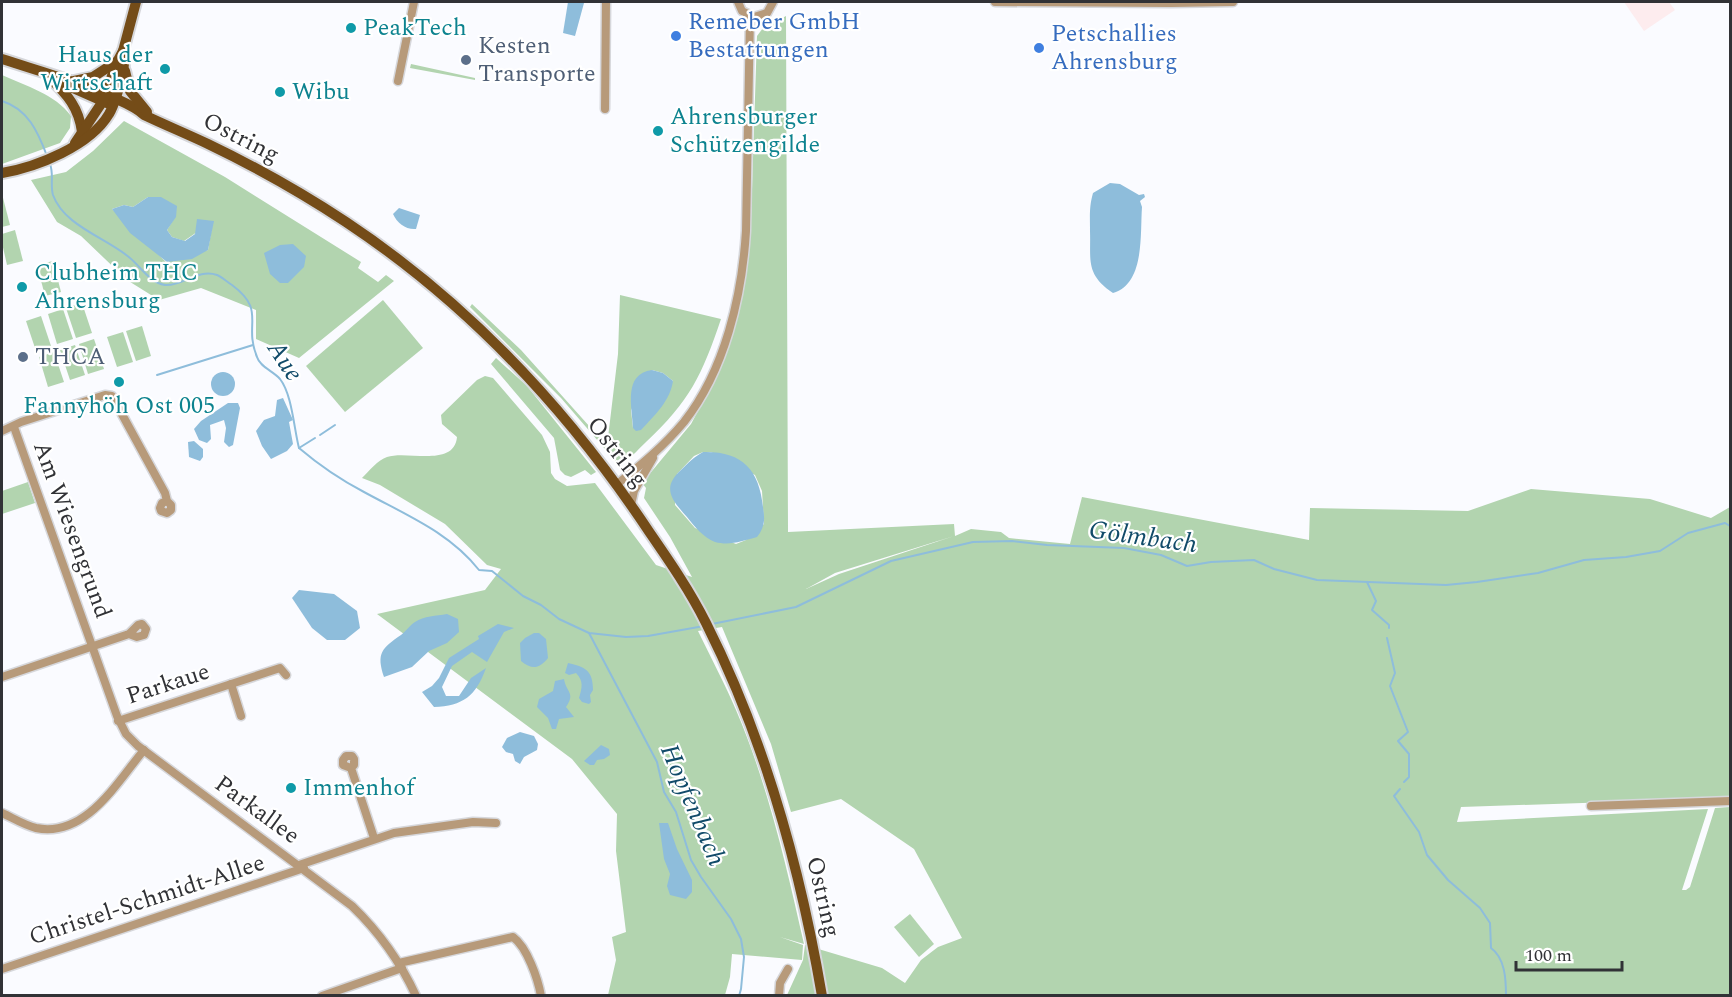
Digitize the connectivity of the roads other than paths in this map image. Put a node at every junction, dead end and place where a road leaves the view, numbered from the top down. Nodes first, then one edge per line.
1 (136, 2) edge
2 (414, 2) edge
3 (606, 2) edge
4 (738, 2) edge
5 (773, 2) edge
6 (995, 2) edge
7 (1088, 2) edge
8 (1233, 2) edge
9 (754, 16) junction
10 (2, 58) edge
11 (121, 63) junction
12 (46, 76) junction
13 (74, 81) junction
14 (398, 81) dead end
15 (109, 100) junction
16 (605, 109) dead end
17 (155, 121) junction
18 (82, 132) junction
19 (73, 145) junction
20 (2, 173) edge
21 (14, 427) junction
22 (2, 431) edge
23 (657, 452) junction
24 (639, 481) junction
25 (616, 485) junction
26 (167, 501) dead end
27 (632, 505) junction
28 (129, 634) dead end
29 (93, 646) junction
30 (286, 675) dead end
31 (2, 677) edge
32 (231, 684) junction
33 (241, 716) dead end
34 (118, 721) junction
35 (144, 750) junction
36 (351, 768) dead end
37 (1731, 801) edge
38 (1591, 806) dead end
39 (2, 813) edge
40 (496, 823) dead end
41 (374, 838) junction
42 (302, 867) junction
43 (401, 965) junction
44 (2, 969) edge
45 (788, 969) dead end
46 (322, 996) edge
47 (416, 996) edge
48 (541, 996) edge
49 (779, 996) edge
50 (822, 996) edge

1 - 11 main road
2 - 14 street
3 - 16 street
4 - 9 street
5 - 9 street
6 - 7 street
7 - 8 street
9 - 23 street
10 - 12 main road, Ostring
11 - 13 main road
11 - 15 main road
11 - 17 main road
12 - 13 main road, Ostring
12 - 15 main road, Ostring
12 - 18 main road
13 - 15 main road, Ostring
15 - 17 main road, Ostring
15 - 18 main road
15 - 19 main road
17 - 25 main road, Ostring
18 - 19 main road
19 - 20 main road
21 - 22 street
21 - 26 street
21 - 29 street, Am Wiesengrund
23 - 24 street
23 - 25 street
24 - 25 street
24 - 27 street
25 - 27 main road, Ostring
27 - 50 main road, Ostring
28 - 29 street
29 - 31 street
29 - 34 street, Parkallee
30 - 32 street, Parkaue
32 - 33 street, Parkaue
32 - 34 street, Parkaue
34 - 35 street, Parkallee
35 - 39 street
35 - 42 street, Parkallee
36 - 41 street
37 - 38 street
40 - 41 street, Christel-Schmidt-Allee
41 - 42 street, Christel-Schmidt-Allee
42 - 43 street, Parkallee
42 - 44 street, Christel-Schmidt-Allee
43 - 46 street
43 - 47 street, Parkallee
43 - 48 street
45 - 49 street

